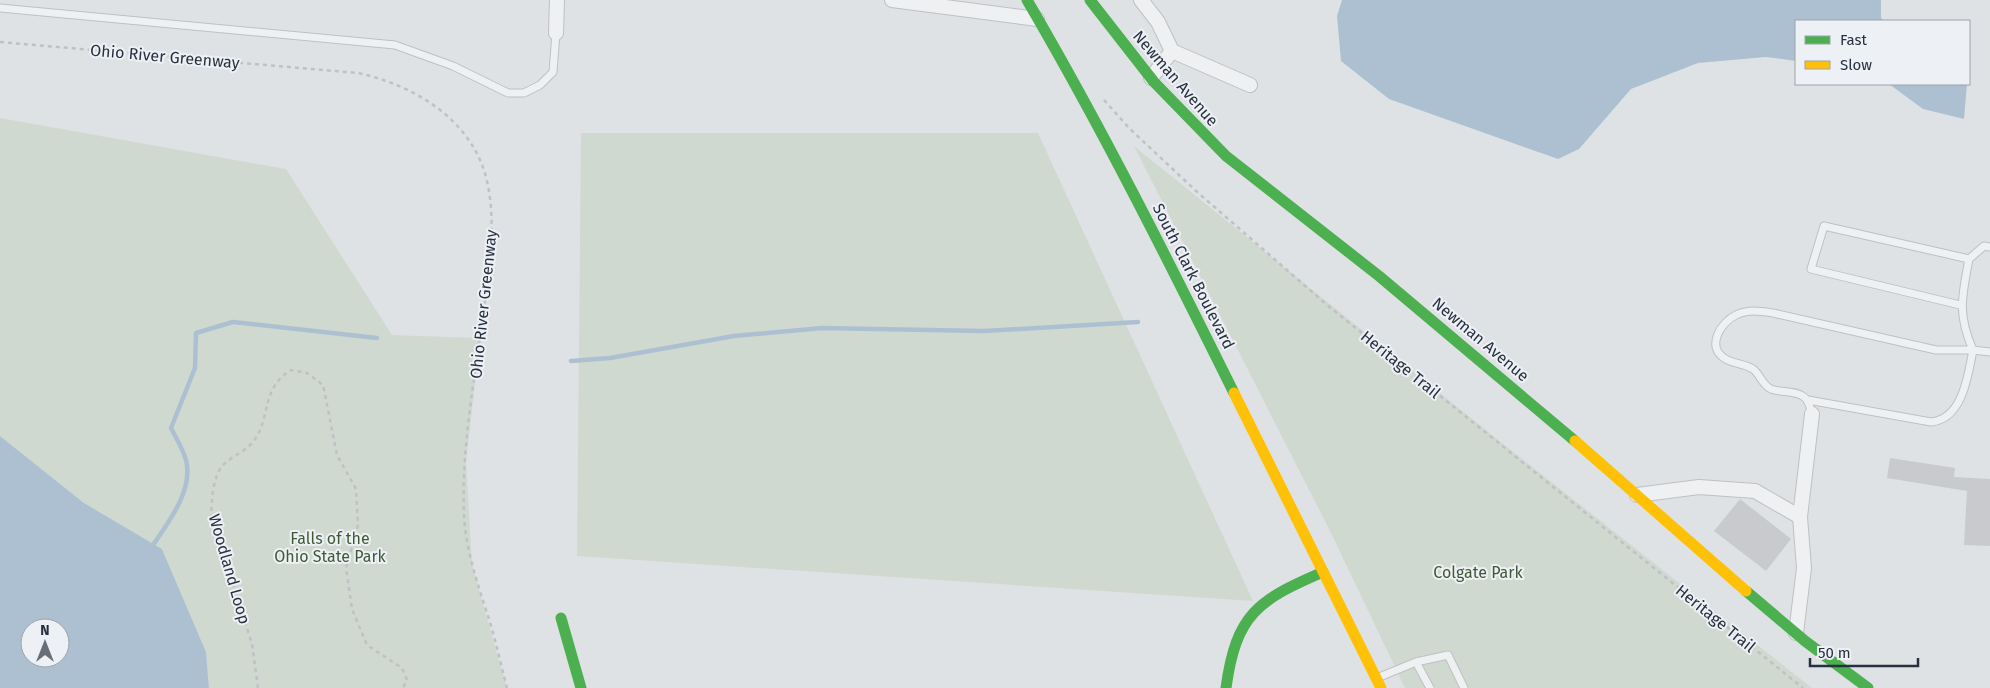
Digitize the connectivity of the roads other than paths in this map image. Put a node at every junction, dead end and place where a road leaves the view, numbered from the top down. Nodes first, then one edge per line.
1 (557, 0) edge
2 (892, 0) edge
3 (1027, 0) edge
4 (1090, 0) edge
5 (1141, 0) edge
6 (0, 8) edge
7 (1037, 19) junction
8 (556, 33) joint
9 (1172, 51) junction
10 (1151, 78) junction
11 (1250, 85) dead end
12 (1990, 246) edge
13 (1969, 259) junction
14 (1960, 305) junction
15 (1973, 350) junction
16 (1990, 352) edge
17 (1808, 400) junction
18 (1812, 414) joint
19 (1637, 495) junction
20 (1800, 517) junction
21 (1323, 572) junction
22 (561, 618) dead end
23 (1796, 633) junction
24 (1416, 662) junction
25 (1379, 683) edge
26 (580, 688) edge
27 (1226, 688) edge
28 (1430, 688) edge
29 (1464, 688) edge
30 (1868, 688) edge

1 - 8 street
2 - 7 street
3 - 7 street, South Clark Boulevard
4 - 10 street, Newman Avenue
5 - 9 street
6 - 8 lane
7 - 21 street, South Clark Boulevard
9 - 10 street
9 - 11 street
10 - 19 street, Newman Avenue
12 - 13 lane
13 - 14 lane
13 - 14 lane
14 - 15 lane
15 - 16 lane
15 - 17 lane
15 - 17 lane
17 - 18 lane
18 - 20 street
19 - 20 street
19 - 23 street, Newman Avenue
20 - 23 street
21 - 25 street, South Clark Boulevard
21 - 27 street
22 - 26 street
23 - 30 street, Newman Avenue
24 - 25 lane
24 - 28 lane
24 - 29 lane

